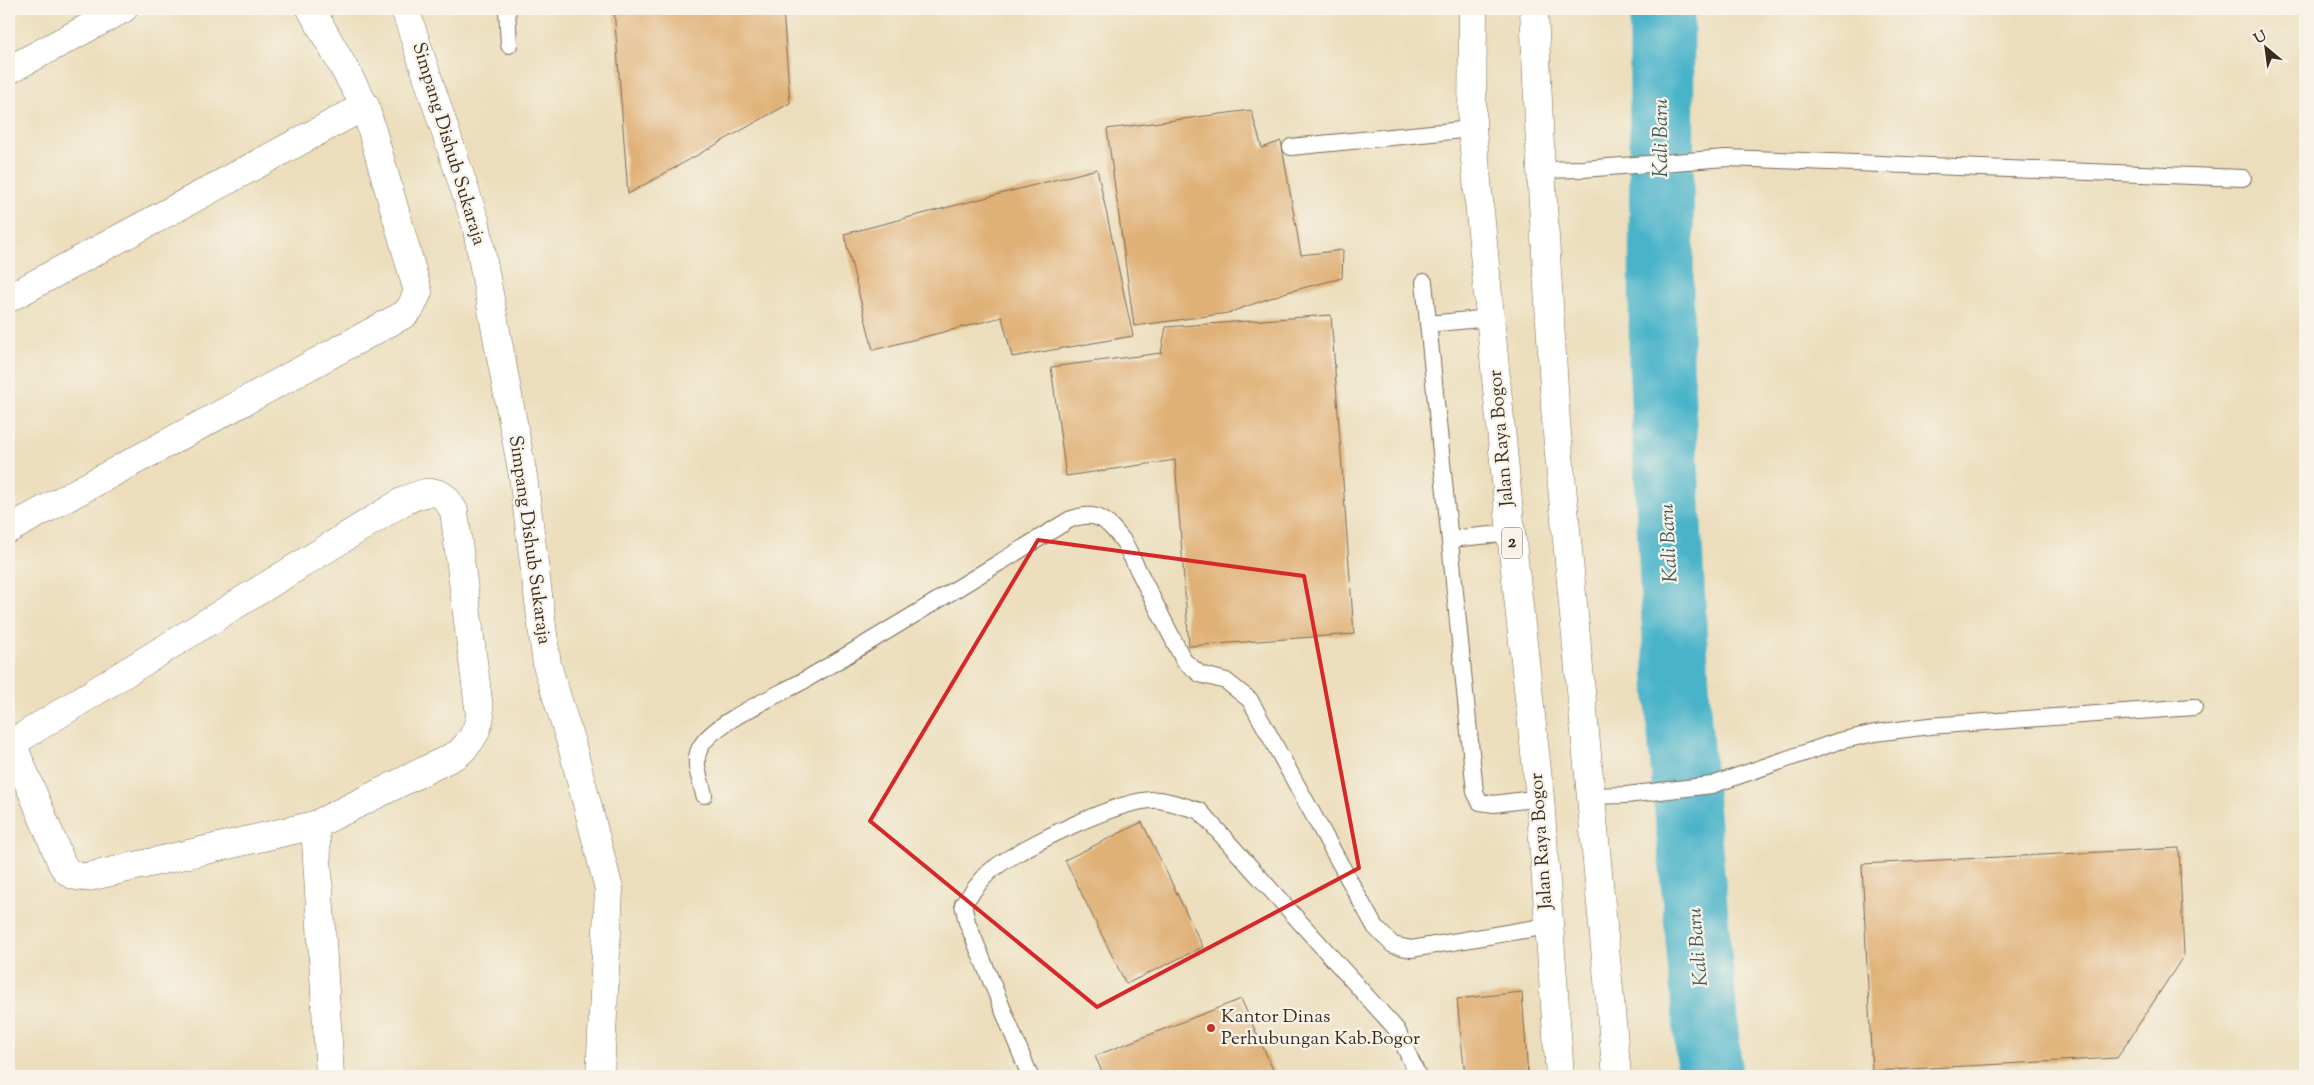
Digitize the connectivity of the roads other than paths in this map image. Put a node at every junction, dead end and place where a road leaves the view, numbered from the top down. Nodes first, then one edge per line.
1 (123, 9) edge
2 (311, 9) edge
3 (405, 9) edge
4 (507, 9) edge
5 (1473, 9) edge
6 (1534, 9) edge
7 (509, 45) dead end
8 (9, 70) edge
9 (365, 106) junction
10 (1472, 129) junction
11 (1291, 147) dead end
12 (1541, 170) junction
13 (2243, 178) dead end
14 (1424, 282) dead end
15 (9, 298) edge
16 (1490, 318) junction
17 (1428, 324) junction
18 (9, 529) edge
19 (1511, 533) junction
20 (1450, 539) junction
21 (2194, 707) dead end
22 (10, 744) edge
23 (704, 796) dead end
24 (1590, 796) junction
25 (1540, 798) junction
26 (314, 825) junction
27 (1548, 926) junction
28 (330, 1076) edge
29 (600, 1076) edge
30 (1030, 1076) edge
31 (1418, 1076) edge
32 (1560, 1076) edge
33 (1617, 1076) edge

1 - 8 main road
2 - 9 main road
3 - 29 main road, Simpang Dishub Sukaraja
4 - 7 lane
5 - 10 main road, Jalan Raya Bogor / 2
6 - 12 main road
9 - 15 main road
9 - 18 main road
10 - 11 lane
10 - 16 main road, Jalan Raya Bogor / 2
12 - 13 lane
12 - 24 main road
14 - 17 lane
16 - 17 lane
16 - 19 main road, Jalan Raya Bogor / 2
17 - 20 lane
19 - 20 lane
19 - 25 main road, Jalan Raya Bogor / 2
20 - 25 lane
21 - 24 lane
22 - 26 main road
22 - 26 main road
23 - 27 lane
24 - 33 main road
25 - 27 main road, Jalan Raya Bogor / 2
26 - 28 main road
27 - 32 main road, Jalan Raya Bogor / 2
30 - 31 lane

